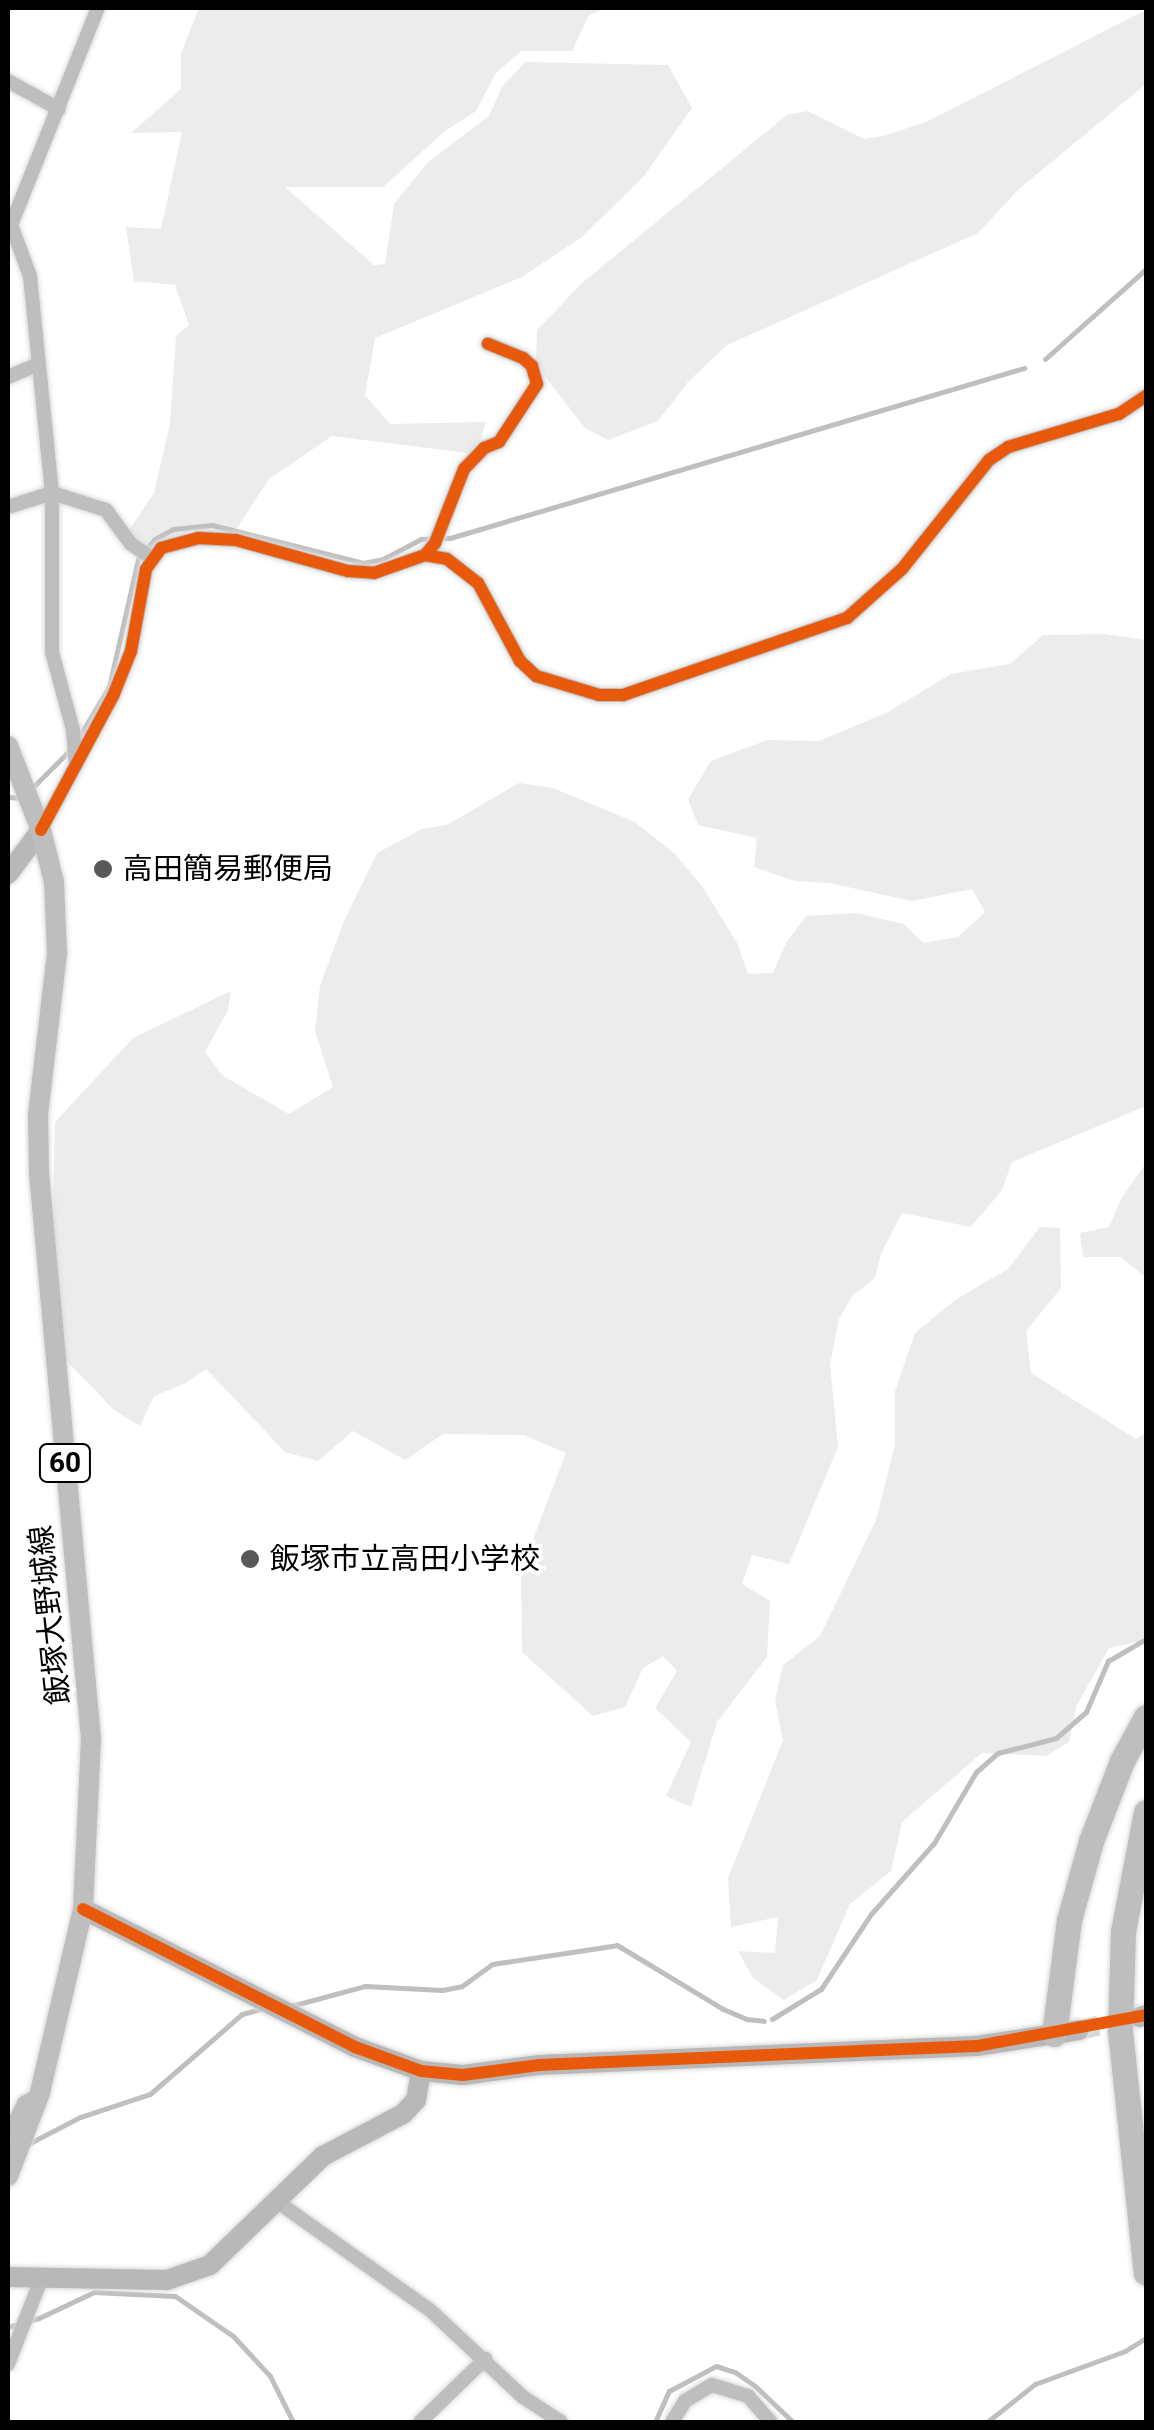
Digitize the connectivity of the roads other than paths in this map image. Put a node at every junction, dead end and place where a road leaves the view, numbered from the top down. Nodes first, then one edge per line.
1 (98, 8) edge
2 (8, 82) edge
3 (59, 109) junction
4 (488, 344) dead end
5 (38, 364) junction
6 (8, 377) edge
7 (1146, 396) edge
8 (52, 493) junction
9 (8, 507) edge
10 (147, 555) junction
11 (425, 556) junction
12 (8, 746) edge
13 (76, 763) junction
14 (41, 830) junction
15 (8, 874) edge
16 (1146, 1717) edge
17 (1146, 1812) edge
18 (83, 1909) junction
19 (1067, 2032) joint
20 (421, 2072) junction
21 (40, 2093) junction
22 (8, 2134) edge
23 (10, 2170) edge
24 (275, 2200) junction
25 (1146, 2273) edge
26 (8, 2276) edge
27 (41, 2280) junction
28 (485, 2360) junction
29 (8, 2364) edge
30 (420, 2422) edge
31 (561, 2422) edge
32 (672, 2422) edge
33 (772, 2422) edge

1 - 3 street
2 - 3 street
3 - 5 street
4 - 11 street
5 - 6 street
5 - 8 street
7 - 11 street
8 - 9 street
8 - 10 street
8 - 13 street
10 - 11 street
10 - 13 street
12 - 14 main road, 飯塚大野城線 / 60
13 - 14 street
14 - 15 street
14 - 18 main road, 飯塚大野城線 / 60
16 - 19 highway
17 - 25 highway
18 - 20 street
18 - 21 main road, 飯塚大野城線 / 60
19 - 20 street
20 - 24 street
21 - 22 street
21 - 23 main road, 飯塚大野城線 / 60
24 - 27 street
24 - 28 street
26 - 27 street
27 - 29 street
28 - 30 street
28 - 31 street
32 - 33 street

